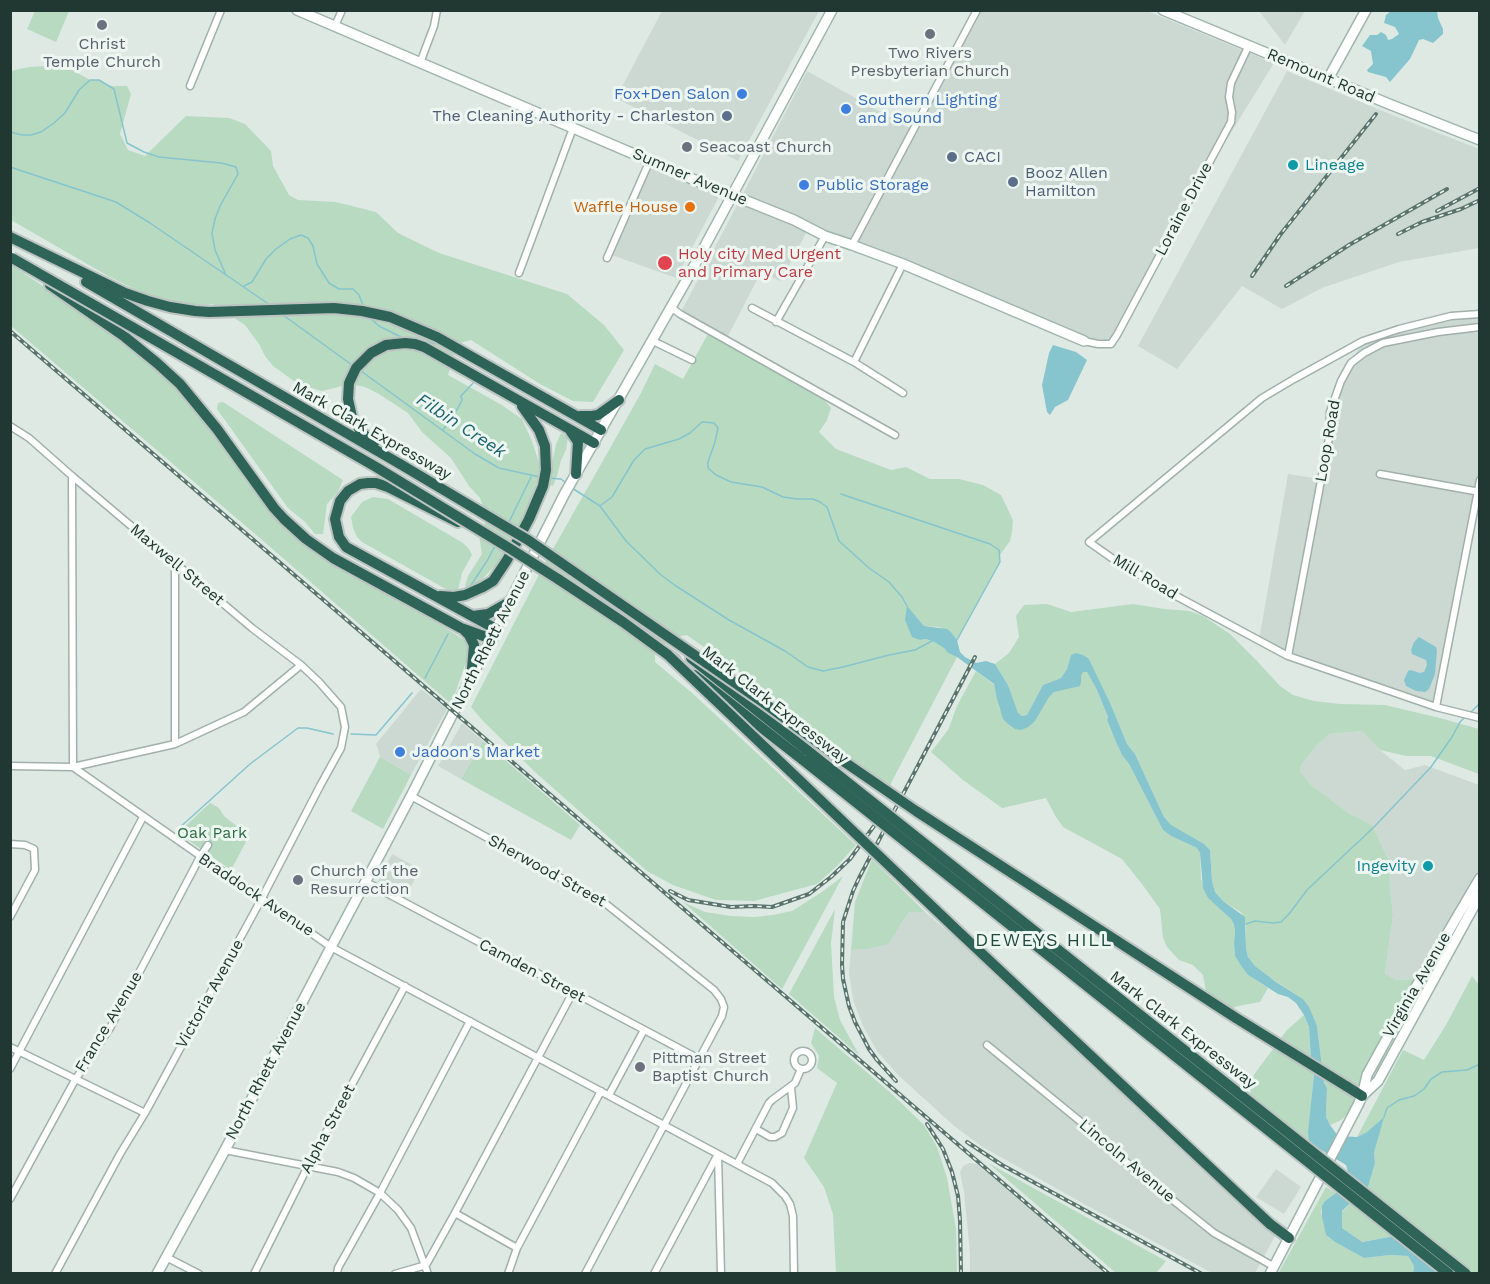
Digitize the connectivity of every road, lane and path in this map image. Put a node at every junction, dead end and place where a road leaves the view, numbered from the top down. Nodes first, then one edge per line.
1 (221, 10) edge
2 (297, 10) edge
3 (342, 10) edge
4 (437, 10) edge
5 (832, 10) edge
6 (977, 10) edge
7 (1163, 10) edge
8 (1366, 10) edge
9 (335, 26) junction
10 (1249, 45) junction
11 (420, 63) junction
12 (1328, 79) junction
13 (190, 86) dead end
14 (573, 128) junction
15 (1479, 140) edge
16 (650, 160) junction
17 (732, 195) junction
18 (825, 236) junction
19 (10, 238) edge
20 (852, 244) junction
21 (11, 257) edge
22 (607, 258) dead end
23 (903, 264) junction
24 (519, 273) dead end
25 (672, 308) junction
26 (752, 308) dead end
27 (1479, 314) edge
28 (776, 322) junction
29 (1479, 327) edge
30 (653, 341) junction
31 (1084, 341) joint
32 (692, 360) dead end
33 (854, 362) junction
34 (903, 393) dead end
35 (508, 394) junction
36 (619, 400) junction
37 (577, 416) junction
38 (10, 426) edge
39 (563, 426) junction
40 (601, 430) junction
41 (895, 435) dead end
42 (594, 443) junction
43 (400, 464) junction
44 (576, 474) junction
45 (1380, 474) dead end
46 (72, 476) junction
47 (1479, 480) edge
48 (1478, 492) edge
49 (509, 548) junction
50 (175, 563) junction
51 (432, 595) junction
52 (511, 601) junction
53 (473, 616) junction
54 (650, 625) junction
55 (462, 628) junction
56 (494, 634) junction
57 (668, 654) junction
58 (1288, 656) junction
59 (301, 665) junction
60 (471, 680) junction
61 (342, 707) joint
62 (1436, 707) junction
63 (1479, 718) edge
64 (175, 744) junction
65 (10, 766) edge
66 (73, 767) junction
67 (411, 796) junction
68 (143, 817) junction
69 (10, 844) edge
70 (208, 845) dead end
71 (200, 857) junction
72 (1479, 878) edge
73 (366, 882) junction
74 (1479, 895) edge
75 (262, 898) junction
76 (10, 917) edge
77 (331, 946) junction
78 (1444, 950) junction
79 (405, 986) junction
80 (573, 992) junction
81 (1401, 1012) junction
82 (1412, 1018) junction
83 (470, 1021) junction
84 (644, 1030) junction
85 (987, 1045) dead end
86 (10, 1047) edge
87 (20, 1052) junction
88 (537, 1058) junction
89 (699, 1059) junction
90 (10, 1069) edge
91 (801, 1069) dead end
92 (75, 1080) junction
93 (791, 1087) junction
94 (601, 1091) junction
95 (609, 1095) junction
96 (1360, 1101) junction
97 (144, 1113) junction
98 (664, 1125) junction
99 (756, 1129) junction
100 (225, 1150) junction
101 (718, 1154) junction
102 (737, 1164) junction
103 (308, 1166) junction
104 (380, 1193) junction
105 (10, 1199) edge
106 (455, 1213) junction
107 (1289, 1238) junction
108 (517, 1248) junction
109 (166, 1257) junction
110 (426, 1265) junction
111 (1271, 1270) edge
112 (55, 1274) edge
113 (157, 1274) edge
114 (199, 1274) edge
115 (254, 1274) edge
116 (337, 1274) edge
117 (395, 1274) edge
118 (428, 1274) edge
119 (508, 1274) edge
120 (585, 1274) edge
121 (654, 1274) edge
122 (721, 1274) edge
123 (794, 1274) edge
124 (1449, 1274) edge
125 (1466, 1274) edge

1 - 13 street
2 - 9 main road, Sumner Avenue
3 - 9 street
4 - 11 street
5 - 17 main road, North Rhett Avenue
6 - 20 street
7 - 10 main road, Remount Road
8 - 12 main road
9 - 11 main road, Sumner Avenue
10 - 12 main road, Remount Road
10 - 31 street, Loraine Drive
11 - 14 main road, Sumner Avenue
12 - 15 main road, Remount Road
14 - 16 main road, Sumner Avenue
14 - 24 street
16 - 17 main road, Sumner Avenue
16 - 22 street
17 - 18 main road, Sumner Avenue
17 - 25 main road, North Rhett Avenue
18 - 20 main road, Sumner Avenue
18 - 28 street
19 - 37 highway
19 - 43 highway, Mark Clark Expressway
20 - 23 main road, Sumner Avenue
21 - 49 highway, Mark Clark Expressway, bridge
21 - 55 highway, bridge
23 - 31 main road, Sumner Avenue
23 - 33 street
25 - 30 main road, North Rhett Avenue
25 - 41 street
26 - 28 street
27 - 58 street, Mill Road
28 - 33 street
29 - 58 street, Loop Road
30 - 32 street
30 - 36 main road, North Rhett Avenue
33 - 34 street
35 - 39 highway
35 - 43 highway
35 - 51 highway
36 - 37 highway
36 - 40 main road, North Rhett Avenue
37 - 40 highway
38 - 46 street, Maxwell Street
39 - 42 highway
39 - 44 highway
40 - 42 main road, North Rhett Avenue
42 - 44 main road, North Rhett Avenue
43 - 54 highway, Mark Clark Expressway, bridge
44 - 52 main road, North Rhett Avenue
45 - 48 street
46 - 50 street, Maxwell Street
46 - 66 street
47 - 48 street
48 - 62 street
49 - 51 highway, bridge
49 - 57 highway, Mark Clark Expressway, bridge
50 - 59 street, Maxwell Street
50 - 64 street
51 - 53 highway
52 - 53 highway
52 - 56 main road, North Rhett Avenue
53 - 56 highway
54 - 96 highway, bridge
54 - 125 highway, Mark Clark Expressway, bridge
55 - 56 highway
55 - 60 highway
56 - 60 main road, North Rhett Avenue
57 - 107 highway, bridge
57 - 124 highway, Mark Clark Expressway, bridge
58 - 62 street, Mill Road
59 - 61 street, Maxwell Street
59 - 64 street
60 - 67 main road, North Rhett Avenue
61 - 75 street, Victoria Avenue
62 - 63 street, Mill Road
64 - 66 street
65 - 66 street
66 - 68 street, Braddock Avenue
67 - 73 main road, North Rhett Avenue
67 - 89 street, Sherwood Street
68 - 71 street, Braddock Avenue
68 - 87 street
69 - 76 street
70 - 71 street, France Avenue
71 - 75 street, Braddock Avenue
71 - 92 street, France Avenue
72 - 78 main road, Virginia Avenue
73 - 77 main road, North Rhett Avenue
73 - 80 street, Camden Street
74 - 78 main road, Virginia Avenue
75 - 77 street, Braddock Avenue
75 - 97 street, Victoria Avenue
77 - 79 street, Braddock Avenue
77 - 100 main road, North Rhett Avenue
78 - 81 main road, Virginia Avenue
78 - 82 main road, Virginia Avenue
79 - 83 street, Braddock Avenue
79 - 103 street, Alpha Street
80 - 84 street, Camden Street
80 - 88 street
81 - 82 main road
81 - 96 main road, Virginia Avenue
82 - 96 main road, Virginia Avenue
83 - 88 street, Braddock Avenue
83 - 104 street
84 - 89 street, Camden Street
84 - 95 street
85 - 111 street, Lincoln Avenue
86 - 87 street
87 - 90 street
87 - 92 street
88 - 94 street, Braddock Avenue
88 - 106 street
89 - 98 street
91 - 93 street
92 - 97 street
92 - 105 street, France Avenue
93 - 99 street
93 - 99 street
94 - 95 street, Braddock Avenue
94 - 108 street
95 - 98 street, Braddock Avenue
96 - 107 main road, Virginia Avenue, bridge
97 - 112 street, Victoria Avenue
98 - 101 street, Braddock Avenue
98 - 120 street
99 - 102 street
100 - 103 street
100 - 109 main road, North Rhett Avenue
101 - 102 street, Braddock Avenue
101 - 121 street
101 - 122 street
102 - 123 street, Braddock Avenue
103 - 104 street
103 - 115 street, Alpha Street
104 - 110 street
104 - 116 street
106 - 108 street
106 - 110 street
107 - 111 main road, Virginia Avenue
108 - 119 street
109 - 113 main road, North Rhett Avenue
109 - 114 street
110 - 117 street
110 - 118 street

